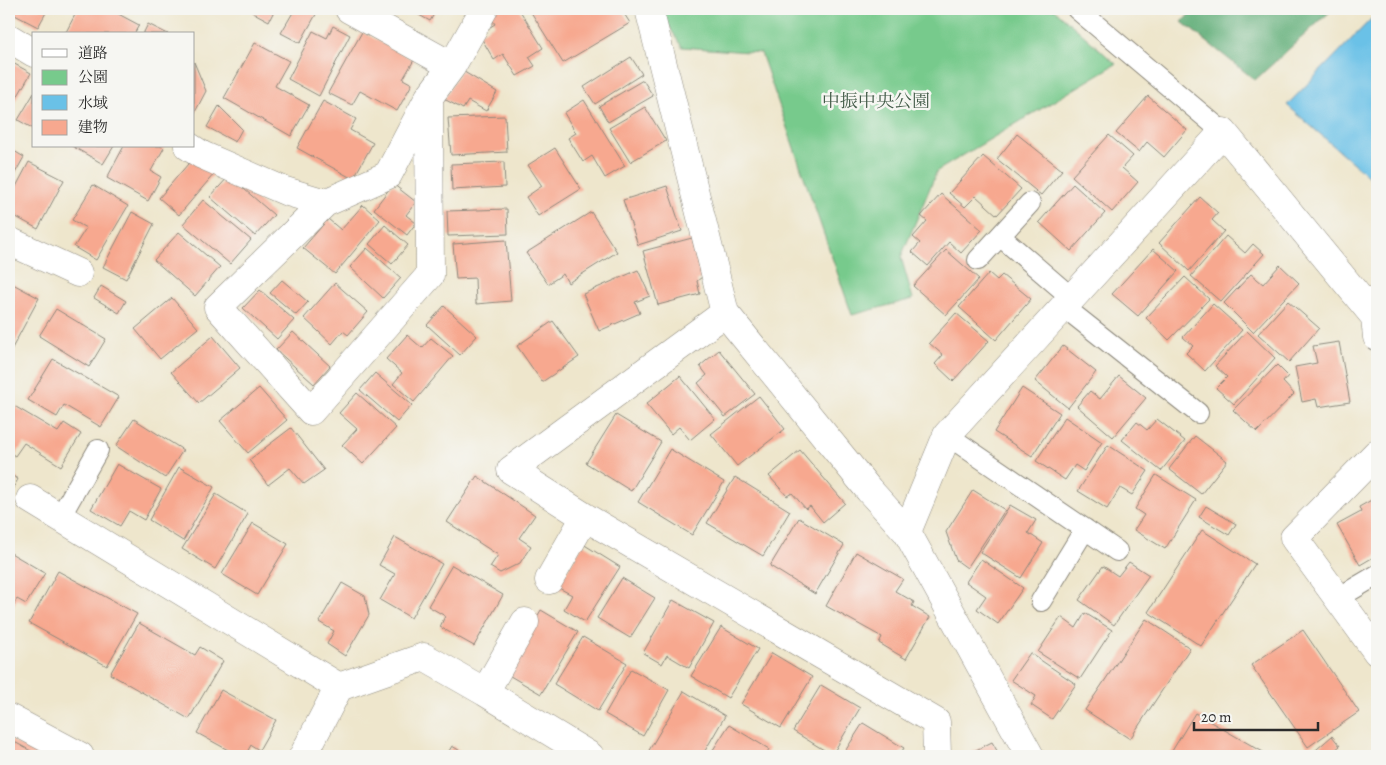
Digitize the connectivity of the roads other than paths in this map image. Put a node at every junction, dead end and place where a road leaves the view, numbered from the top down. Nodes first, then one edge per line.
1 (349, 9) edge
2 (484, 9) edge
3 (649, 9) edge
4 (1077, 9) edge
5 (9, 38) edge
6 (32, 52) edge
7 (452, 66) junction
8 (429, 97) junction
9 (1223, 132) junction
10 (191, 148) edge
11 (325, 203) junction
12 (1030, 203) dead end
13 (1000, 236) junction
14 (9, 241) edge
15 (978, 260) dead end
16 (78, 273) dead end
17 (1068, 303) junction
18 (726, 313) junction
19 (1377, 337) edge
20 (1198, 413) dead end
21 (947, 435) junction
22 (98, 450) dead end
23 (1377, 453) edge
24 (30, 499) dead end
25 (60, 517) junction
26 (585, 517) junction
27 (1085, 529) junction
28 (906, 532) junction
29 (1117, 551) dead end
30 (1377, 574) edge
31 (549, 580) dead end
32 (1338, 598) junction
33 (1041, 601) dead end
34 (525, 622) dead end
35 (1377, 652) edge
36 (339, 687) junction
37 (485, 692) junction
38 (9, 718) edge
39 (80, 756) edge
40 (302, 756) edge
41 (590, 756) edge
42 (937, 756) edge
43 (1030, 756) edge

1 - 7 street
2 - 7 street
3 - 18 street
4 - 9 lane
5 - 6 street
7 - 8 street
8 - 11 street
8 - 11 street
9 - 17 street
9 - 19 street
10 - 11 street
12 - 13 lane
13 - 15 lane
13 - 17 lane
14 - 16 street
17 - 20 lane
17 - 21 street
18 - 26 street
18 - 28 street
21 - 27 lane
21 - 28 street
22 - 25 lane
23 - 32 street
24 - 25 street
25 - 36 street
26 - 31 street
26 - 42 street
27 - 29 lane
27 - 33 lane
28 - 43 street
30 - 32 lane
32 - 35 street
34 - 37 street
36 - 37 street
36 - 40 street
37 - 41 street
38 - 39 street

